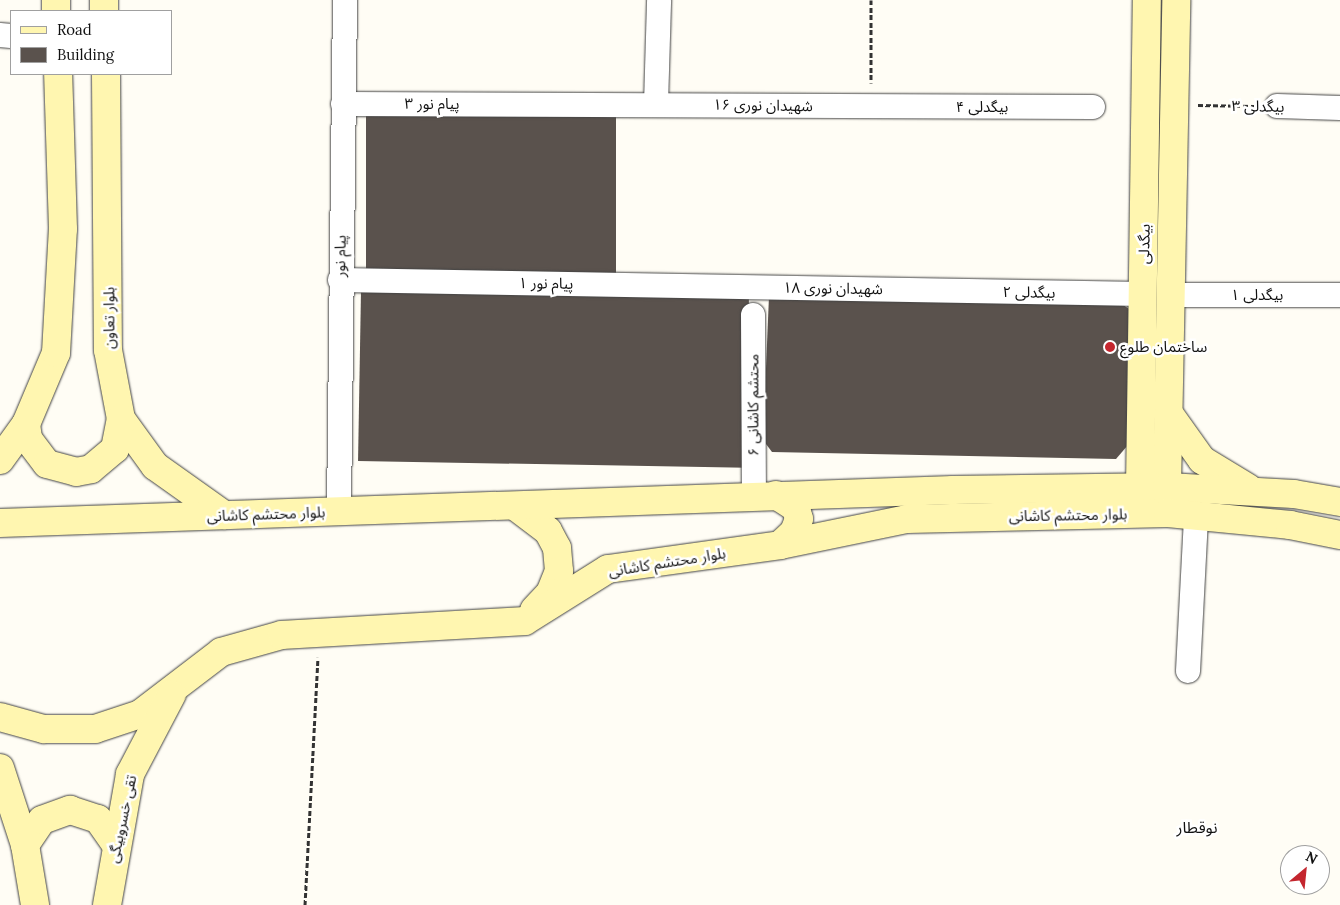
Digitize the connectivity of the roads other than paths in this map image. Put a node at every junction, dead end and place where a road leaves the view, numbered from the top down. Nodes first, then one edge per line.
1 (345, 0) edge
2 (658, 0) edge
3 (1147, 0) edge
4 (1176, 0) edge
5 (58, 75) edge
6 (106, 75) edge
7 (343, 104) junction
8 (656, 104) junction
9 (1277, 106) road end
10 (871, 107) joint
11 (1093, 107) dead end
12 (1340, 108) edge
13 (340, 280) junction
14 (752, 287) joint
15 (914, 290) joint
16 (1143, 294) junction
17 (1173, 295) junction
18 (1340, 296) edge
19 (753, 315) dead end
20 (1170, 415) junction
21 (121, 419) junction
22 (26, 424) junction
23 (0, 460) edge
24 (1167, 487) junction
25 (1140, 488) junction
26 (1264, 492) junction
27 (765, 495) junction
28 (1340, 502) edge
29 (515, 506) junction
30 (338, 512) junction
31 (224, 515) junction
32 (1196, 517) junction
33 (0, 523) edge
34 (1340, 535) edge
35 (780, 545) junction
36 (525, 621) junction
37 (1188, 671) dead end
38 (177, 684) junction
39 (0, 718) edge
40 (0, 768) edge
41 (115, 842) junction
42 (25, 845) junction
43 (35, 905) edge
44 (107, 905) edge

1 - 7 street, پیام نور
2 - 8 street
3 - 16 main road, بیگدلی
4 - 17 main road, بیگدلی
5 - 22 main road
6 - 21 main road, بلوار تعاون
7 - 8 street, پیام نور ۳
7 - 13 street, پیام نور
8 - 10 street, شهیدان نوری ۱۶
9 - 12 street, بیگدلی ۳
10 - 11 street, بیگدلی ۴
13 - 14 street, پیام نور ۱
13 - 30 street, پیام نور
14 - 15 street, شهیدان نوری ۱۸
15 - 16 street, بیگدلی ۲
16 - 25 main road, بیگدلی
17 - 18 street, بیگدلی ۱
17 - 20 main road, بیگدلی
19 - 27 street, محتشم کاشانی ۶
20 - 24 main road, بیگدلی
20 - 26 main road
21 - 22 main road
21 - 31 main road, بلوار تعاون
22 - 23 main road
24 - 25 main road, بلوار محتشم کاشانی
24 - 26 main road, بلوار محتشم کاشانی
25 - 27 main road, بلوار محتشم کاشانی
26 - 28 main road, بلوار محتشم کاشانی
27 - 29 main road, بلوار محتشم کاشانی
27 - 35 main road
29 - 30 main road, بلوار محتشم کاشانی
29 - 36 main road
30 - 31 main road, بلوار محتشم کاشانی
31 - 33 main road, بلوار محتشم کاشانی
32 - 34 main road, بلوار محتشم کاشانی
32 - 35 main road, بلوار محتشم کاشانی
32 - 37 street
35 - 36 main road, بلوار محتشم کاشانی
36 - 38 main road, بلوار محتشم کاشانی
38 - 39 main road, بلوار محتشم کاشانی
38 - 41 main road, تقی خسروبیگی
40 - 42 main road
41 - 42 main road
41 - 44 main road, تقی خسروبیگی
42 - 43 main road

